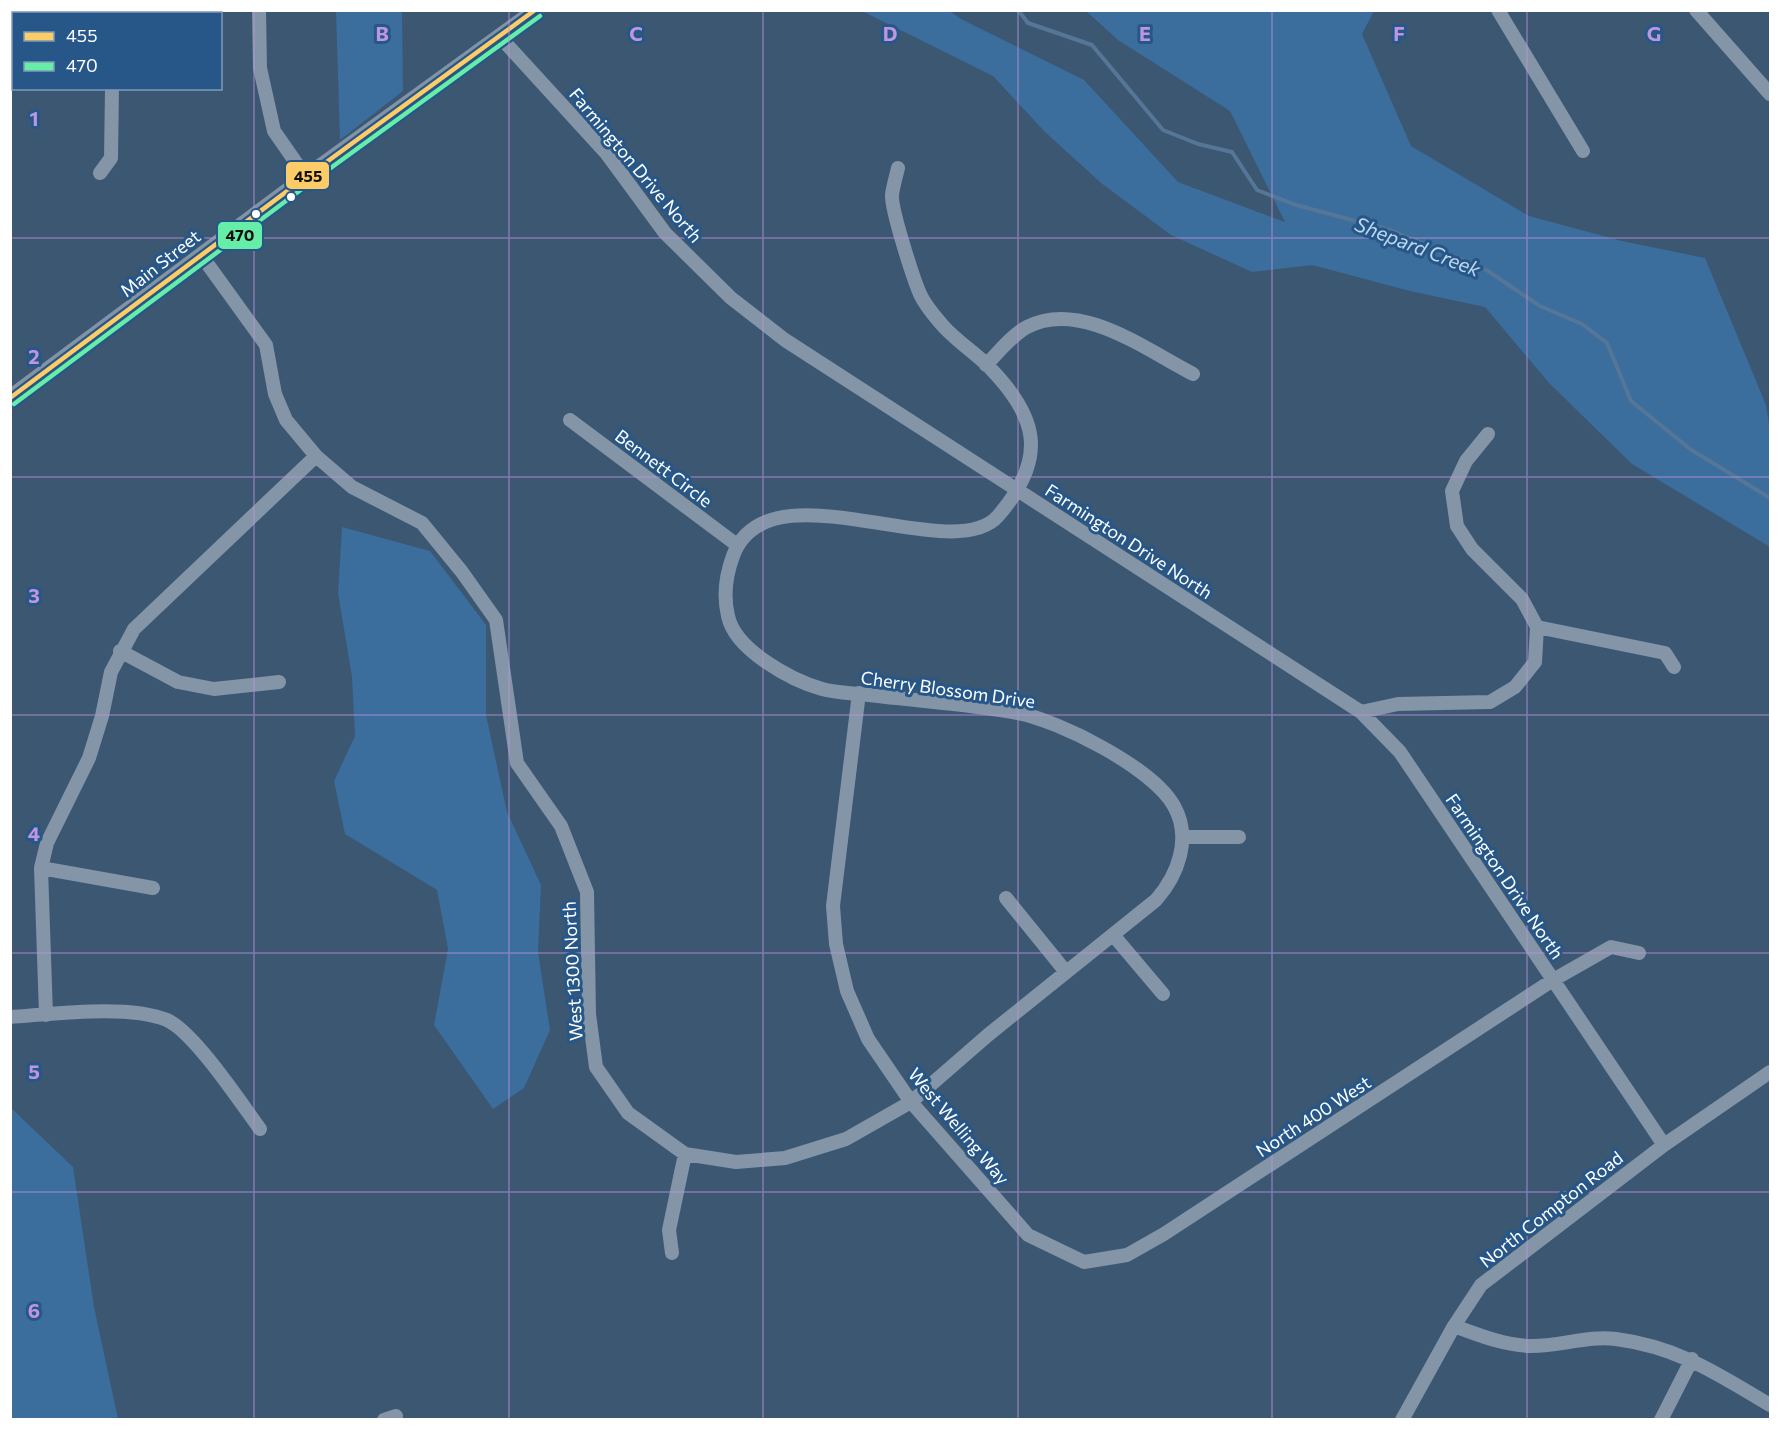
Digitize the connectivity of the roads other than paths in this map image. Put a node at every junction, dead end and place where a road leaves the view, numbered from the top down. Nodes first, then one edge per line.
1 (259, 10) edge
2 (536, 10) edge
3 (1498, 10) edge
4 (1696, 10) edge
5 (500, 37) junction
6 (112, 90) edge
7 (1770, 94) edge
8 (1583, 151) dead end
9 (898, 168) dead end
10 (100, 173) dead end
11 (306, 177) junction
12 (201, 255) junction
13 (986, 365) junction
14 (1193, 374) dead end
15 (10, 398) edge
16 (570, 420) dead end
17 (1488, 434) dead end
18 (316, 456) junction
19 (1016, 490) junction
20 (736, 545) junction
21 (1537, 627) junction
22 (120, 651) junction
23 (1674, 667) dead end
24 (279, 682) dead end
25 (859, 693) junction
26 (1361, 712) junction
27 (1184, 837) junction
28 (1239, 837) dead end
29 (41, 868) junction
30 (153, 888) dead end
31 (1005, 898) dead end
32 (1114, 936) junction
33 (1639, 953) dead end
34 (1066, 972) junction
35 (1553, 980) junction
36 (1163, 994) dead end
37 (46, 1015) junction
38 (10, 1017) edge
39 (1770, 1072) edge
40 (911, 1102) junction
41 (260, 1129) dead end
42 (1664, 1145) junction
43 (685, 1154) junction
44 (672, 1253) dead end
45 (1084, 1262) joint
46 (1454, 1326) junction
47 (1692, 1359) junction
48 (1770, 1405) edge
49 (1402, 1419) edge
50 (1661, 1419) edge

1 - 11 street
2 - 5 main road, Main Street
3 - 8 street
4 - 7 street
5 - 11 main road, Main Street
5 - 19 street, Farmington Drive North
6 - 10 street
9 - 13 street
11 - 12 main road, Main Street
12 - 15 main road, Main Street
12 - 18 street, West 1300 North
13 - 14 street
13 - 19 street
16 - 20 street, Bennett Circle
17 - 21 street
18 - 22 street
18 - 43 street, West 1300 North
19 - 20 street
19 - 26 street, Farmington Drive North
20 - 25 street, Cherry Blossom Drive
21 - 23 street
21 - 26 street
22 - 24 street
22 - 29 street
25 - 27 street, Cherry Blossom Drive
25 - 40 street, West Welling Way
26 - 35 street, Farmington Drive North
27 - 28 street
27 - 32 street
29 - 30 street
29 - 37 street
31 - 34 street
32 - 34 street
32 - 36 street
33 - 35 street, North 400 West
34 - 40 street
35 - 42 street, Farmington Drive North
35 - 45 street, North 400 West
37 - 38 street
37 - 41 street
39 - 42 street, North Compton Road
40 - 43 street
40 - 45 street, West Welling Way
42 - 46 street, North Compton Road
43 - 44 street
46 - 47 street
46 - 49 street, North Compton Road
47 - 48 street
47 - 50 street

